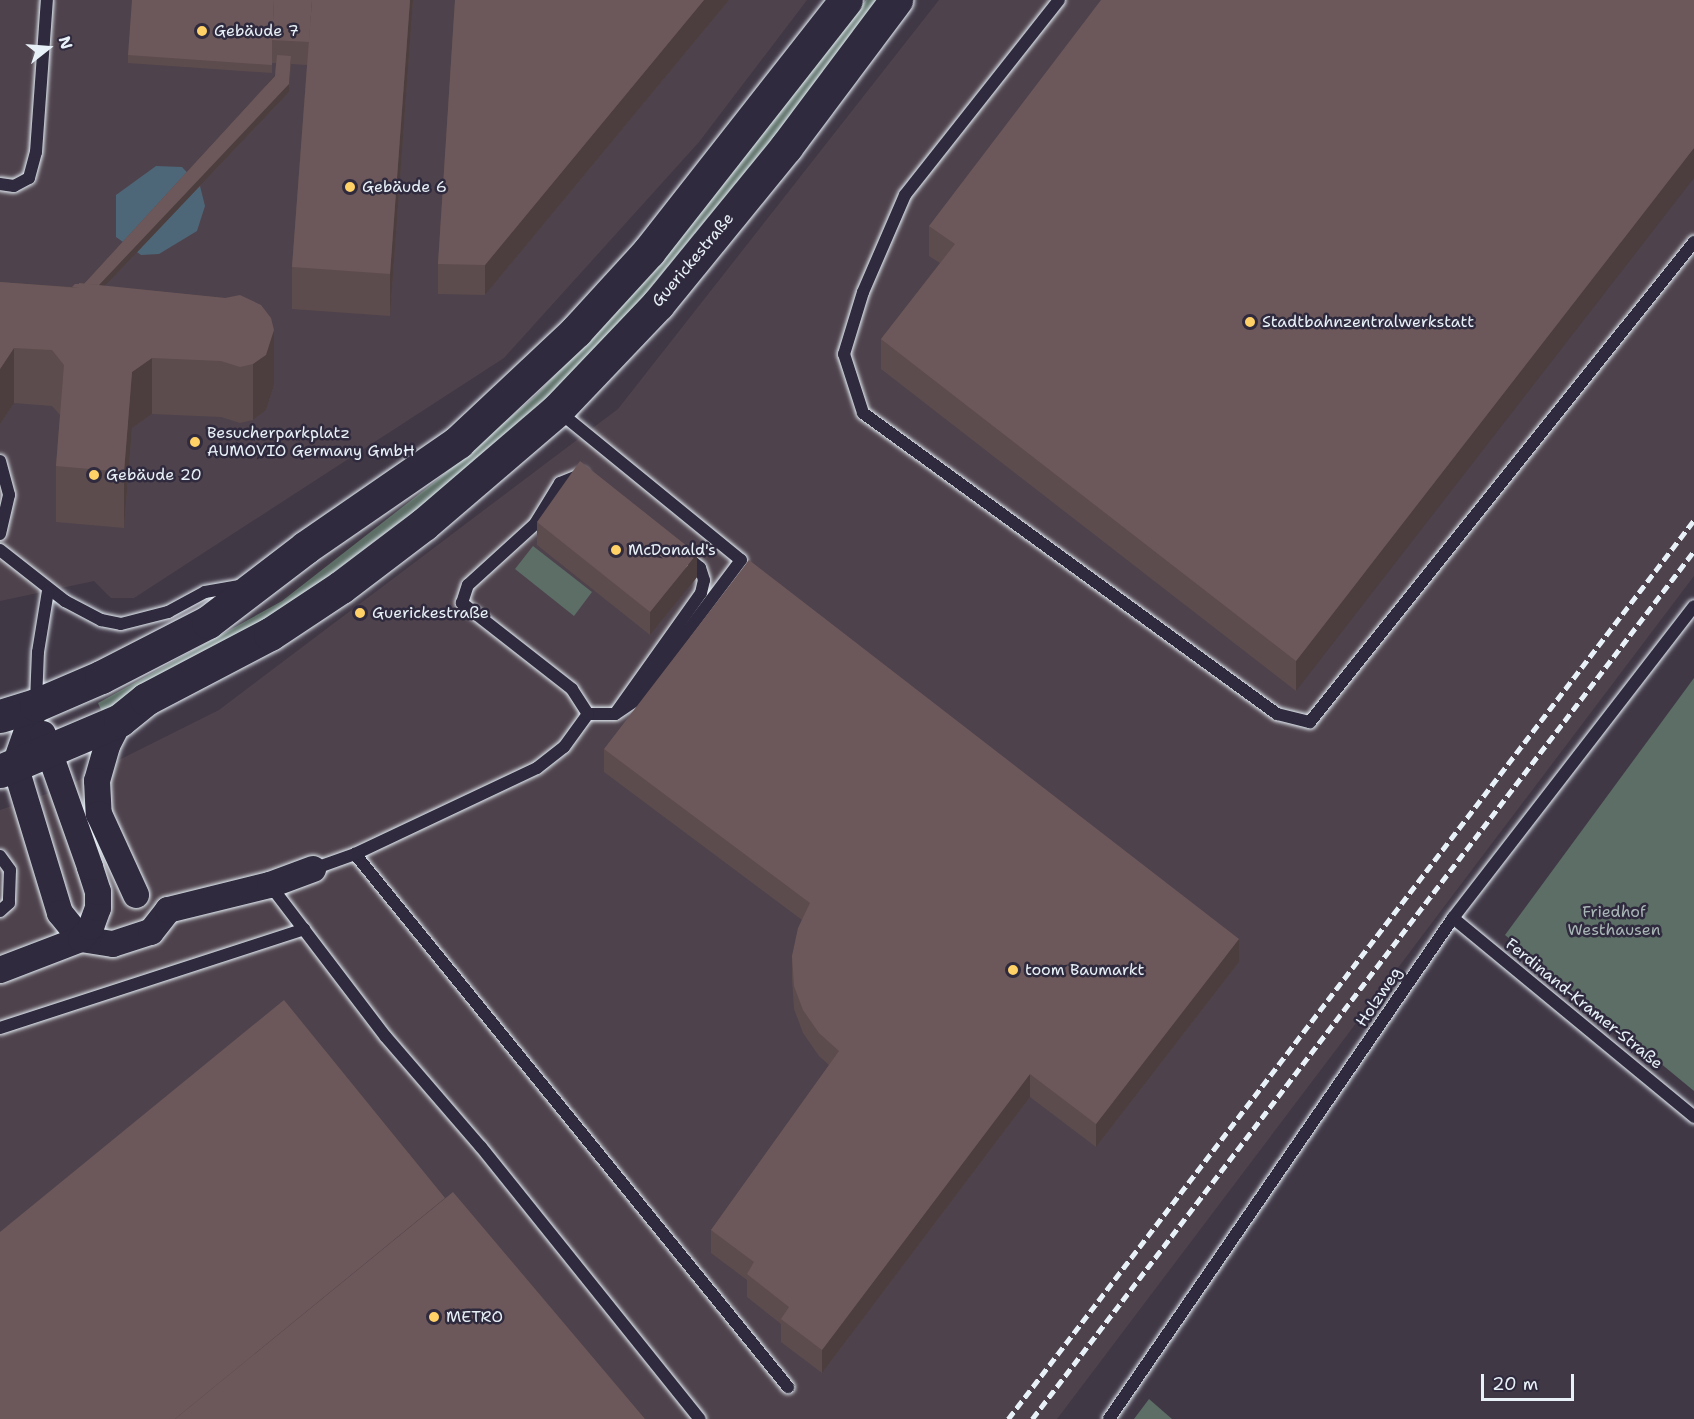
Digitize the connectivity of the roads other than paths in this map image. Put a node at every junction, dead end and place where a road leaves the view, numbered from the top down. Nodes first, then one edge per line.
1 (47, 0) edge
2 (846, 0) edge
3 (896, 0) edge
4 (1059, 0) edge
5 (0, 184) edge
6 (1694, 242) edge
7 (556, 410) junction
8 (0, 461) edge
9 (593, 474) edge
10 (0, 534) edge
11 (675, 548) edge
12 (0, 550) edge
13 (258, 583) junction
14 (48, 591) junction
15 (1694, 606) edge
16 (36, 705) junction
17 (588, 714) junction
18 (615, 714) junction
19 (0, 716) edge
20 (120, 720) junction
21 (47, 752) junction
22 (7, 764) edge
23 (355, 854) junction
24 (0, 856) edge
25 (90, 867) junction
26 (313, 869) joint
27 (270, 885) junction
28 (136, 895) junction
29 (168, 910) junction
30 (0, 911) edge
31 (1453, 918) junction
32 (304, 929) junction
33 (81, 939) junction
34 (0, 970) edge
35 (0, 1028) edge
36 (1694, 1117) edge
37 (789, 1387) dead end
38 (700, 1419) edge
39 (1109, 1419) edge

1 - 5 lane
2 - 13 main road
3 - 7 main road, Guerickestraße
4 - 6 lane
7 - 18 lane
7 - 20 main road, Guerickestraße
8 - 10 lane
9 - 17 lane
11 - 18 lane
12 - 14 lane
13 - 14 lane
13 - 16 main road
14 - 16 lane
15 - 31 lane, Holzweg
16 - 19 main road
16 - 21 street
16 - 22 street
17 - 18 lane
17 - 23 lane
20 - 21 main road, Guerickestraße
20 - 28 street
21 - 22 main road, Guerickestraße
21 - 25 street
22 - 33 street
23 - 26 lane
23 - 37 lane
24 - 30 lane
25 - 28 street
25 - 33 street
26 - 27 street
27 - 29 street
27 - 32 lane
28 - 29 street
29 - 33 street
31 - 36 lane, Ferdinand-Kramer-Straße
31 - 39 lane, Holzweg
32 - 35 lane
32 - 38 lane
33 - 34 street

